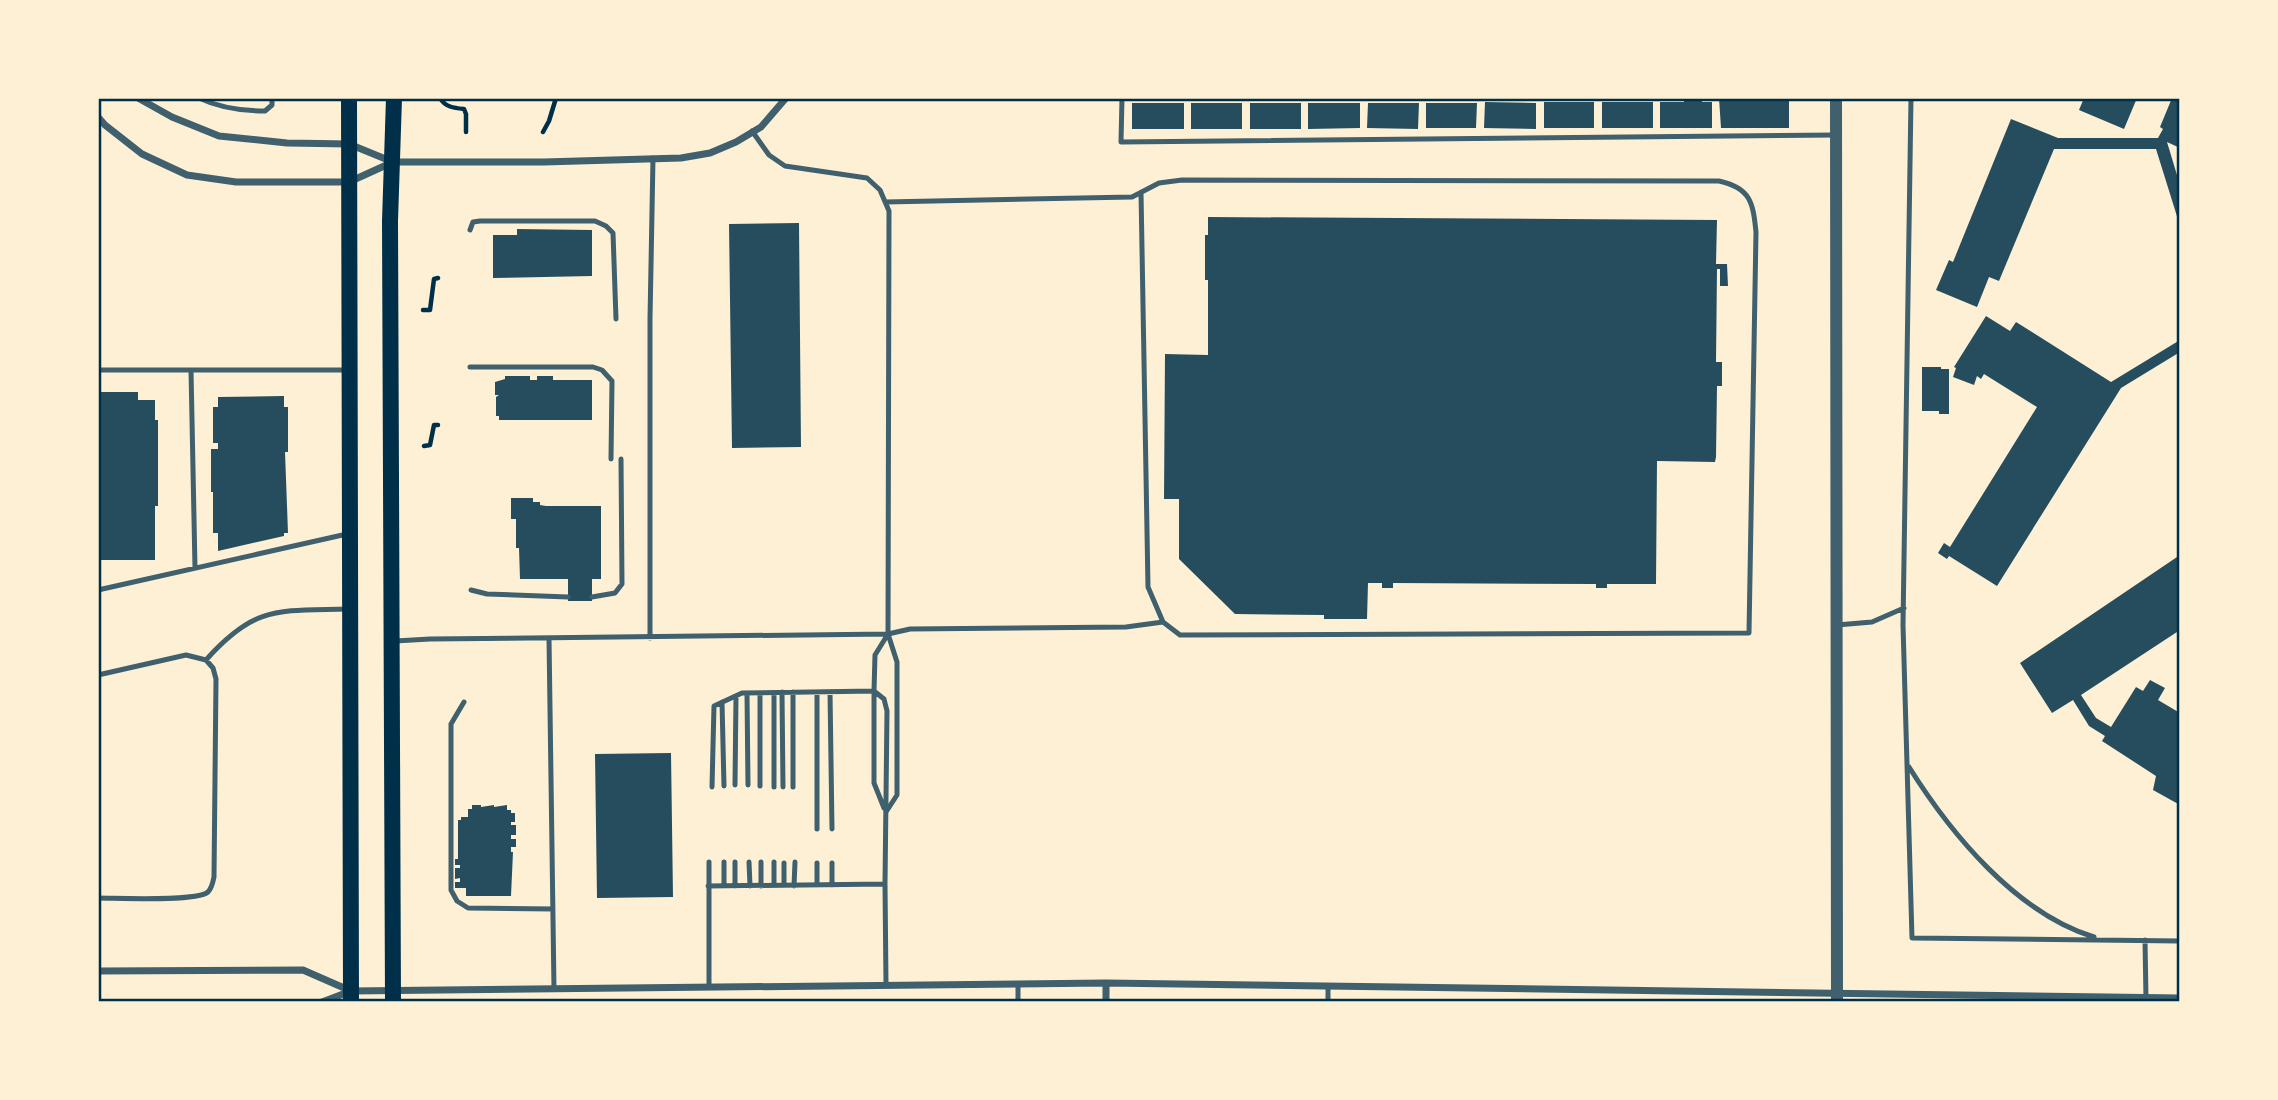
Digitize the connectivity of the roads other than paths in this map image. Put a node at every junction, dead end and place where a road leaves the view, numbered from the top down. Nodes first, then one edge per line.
1 (138, 98) edge
2 (198, 98) edge
3 (272, 98) edge
4 (349, 98) edge
5 (394, 98) edge
6 (786, 98) edge
7 (1122, 98) edge
8 (1836, 98) edge
9 (1911, 98) edge
10 (98, 117) edge
11 (752, 131) junction
12 (1836, 135) junction
13 (349, 144) junction
14 (653, 158) junction
15 (393, 162) junction
16 (349, 182) junction
17 (1141, 192) junction
18 (885, 202) junction
19 (470, 230) dead end
20 (616, 319) dead end
21 (470, 367) dead end
22 (98, 370) edge
23 (191, 370) junction
24 (349, 370) junction
25 (611, 459) dead end
26 (621, 459) dead end
27 (350, 533) junction
28 (195, 568) junction
29 (98, 590) edge
30 (471, 590) dead end
31 (568, 597) dead end
32 (592, 597) dead end
33 (1904, 608) junction
34 (351, 609) junction
35 (1163, 622) junction
36 (1837, 625) junction
37 (888, 634) junction
38 (549, 638) junction
39 (650, 638) junction
40 (391, 642) junction
41 (206, 660) junction
42 (98, 675) edge
43 (874, 691) junction
44 (782, 692) junction
45 (793, 692) junction
46 (817, 692) junction
47 (830, 692) junction
48 (747, 693) junction
49 (760, 693) junction
50 (774, 693) junction
51 (736, 696) junction
52 (464, 702) dead end
53 (722, 702) junction
54 (1908, 765) junction
55 (735, 785) dead end
56 (748, 785) dead end
57 (724, 786) dead end
58 (760, 786) dead end
59 (712, 787) dead end
60 (774, 787) dead end
61 (793, 787) dead end
62 (783, 788) dead end
63 (886, 812) junction
64 (817, 829) dead end
65 (832, 829) dead end
66 (709, 862) dead end
67 (724, 862) dead end
68 (735, 862) dead end
69 (749, 862) dead end
70 (761, 862) dead end
71 (774, 862) dead end
72 (794, 862) dead end
73 (784, 863) dead end
74 (817, 863) dead end
75 (832, 863) dead end
76 (885, 884) junction
77 (817, 885) junction
78 (832, 885) junction
79 (708, 886) junction
80 (724, 886) junction
81 (735, 886) junction
82 (750, 886) junction
83 (761, 886) junction
84 (774, 886) junction
85 (784, 886) junction
86 (794, 886) junction
87 (98, 898) edge
88 (552, 909) junction
89 (2100, 939) junction
90 (2146, 940) junction
91 (2180, 941) edge
92 (98, 971) edge
93 (1018, 984) junction
94 (1106, 984) junction
95 (886, 985) junction
96 (1328, 986) junction
97 (709, 987) junction
98 (554, 989) junction
99 (351, 997) edge
100 (393, 997) edge
101 (1837, 998) edge
102 (2180, 998) edge
103 (2146, 999) junction
104 (322, 1002) edge
105 (1018, 1002) edge
106 (1106, 1002) edge
107 (1328, 1002) edge

1 - 13 street
2 - 3 lane
4 - 13 main road
5 - 15 main road
6 - 11 street
7 - 12 lane
8 - 12 street
9 - 33 lane
10 - 16 street
11 - 14 street
11 - 18 lane
12 - 36 street
13 - 15 street
13 - 16 main road
14 - 15 street
14 - 39 lane
15 - 16 street
15 - 40 main road
16 - 24 main road
17 - 18 lane
17 - 35 lane
17 - 35 lane
18 - 37 lane
19 - 20 lane
21 - 25 lane
22 - 23 lane
23 - 24 lane
23 - 28 lane
24 - 27 main road
26 - 32 lane
27 - 28 lane
27 - 34 main road
28 - 29 lane
30 - 31 lane
33 - 36 lane
33 - 54 lane
34 - 41 lane
34 - 99 main road
35 - 37 lane
36 - 101 street
37 - 39 lane
37 - 43 lane
37 - 63 lane
38 - 39 lane
38 - 40 lane
38 - 88 lane
40 - 100 main road
41 - 42 lane
41 - 87 lane
43 - 47 lane
43 - 63 lane
43 - 63 lane
44 - 45 lane
44 - 50 lane
44 - 62 lane
45 - 46 lane
45 - 61 lane
46 - 47 lane
46 - 64 lane
47 - 65 lane
48 - 49 lane
48 - 51 lane
48 - 56 lane
49 - 50 lane
49 - 58 lane
50 - 60 lane
51 - 53 lane
51 - 55 lane
52 - 88 lane
53 - 57 lane
53 - 59 lane
54 - 89 lane
54 - 89 lane
63 - 76 lane
66 - 79 lane
67 - 80 lane
68 - 81 lane
69 - 82 lane
70 - 83 lane
71 - 84 lane
72 - 86 lane
73 - 85 lane
74 - 77 lane
75 - 78 lane
76 - 78 lane
76 - 95 lane
77 - 78 lane
77 - 86 lane
79 - 80 lane
79 - 97 lane
80 - 81 lane
81 - 82 lane
82 - 83 lane
83 - 84 lane
84 - 85 lane
85 - 86 lane
88 - 98 lane
89 - 90 lane
90 - 91 lane
90 - 103 lane
92 - 99 street
93 - 94 street
93 - 95 street
93 - 105 lane
94 - 96 street
94 - 106 street
95 - 97 street
96 - 101 street
96 - 107 lane
97 - 98 street
98 - 100 street
99 - 100 street
99 - 104 street
101 - 103 street
102 - 103 street

